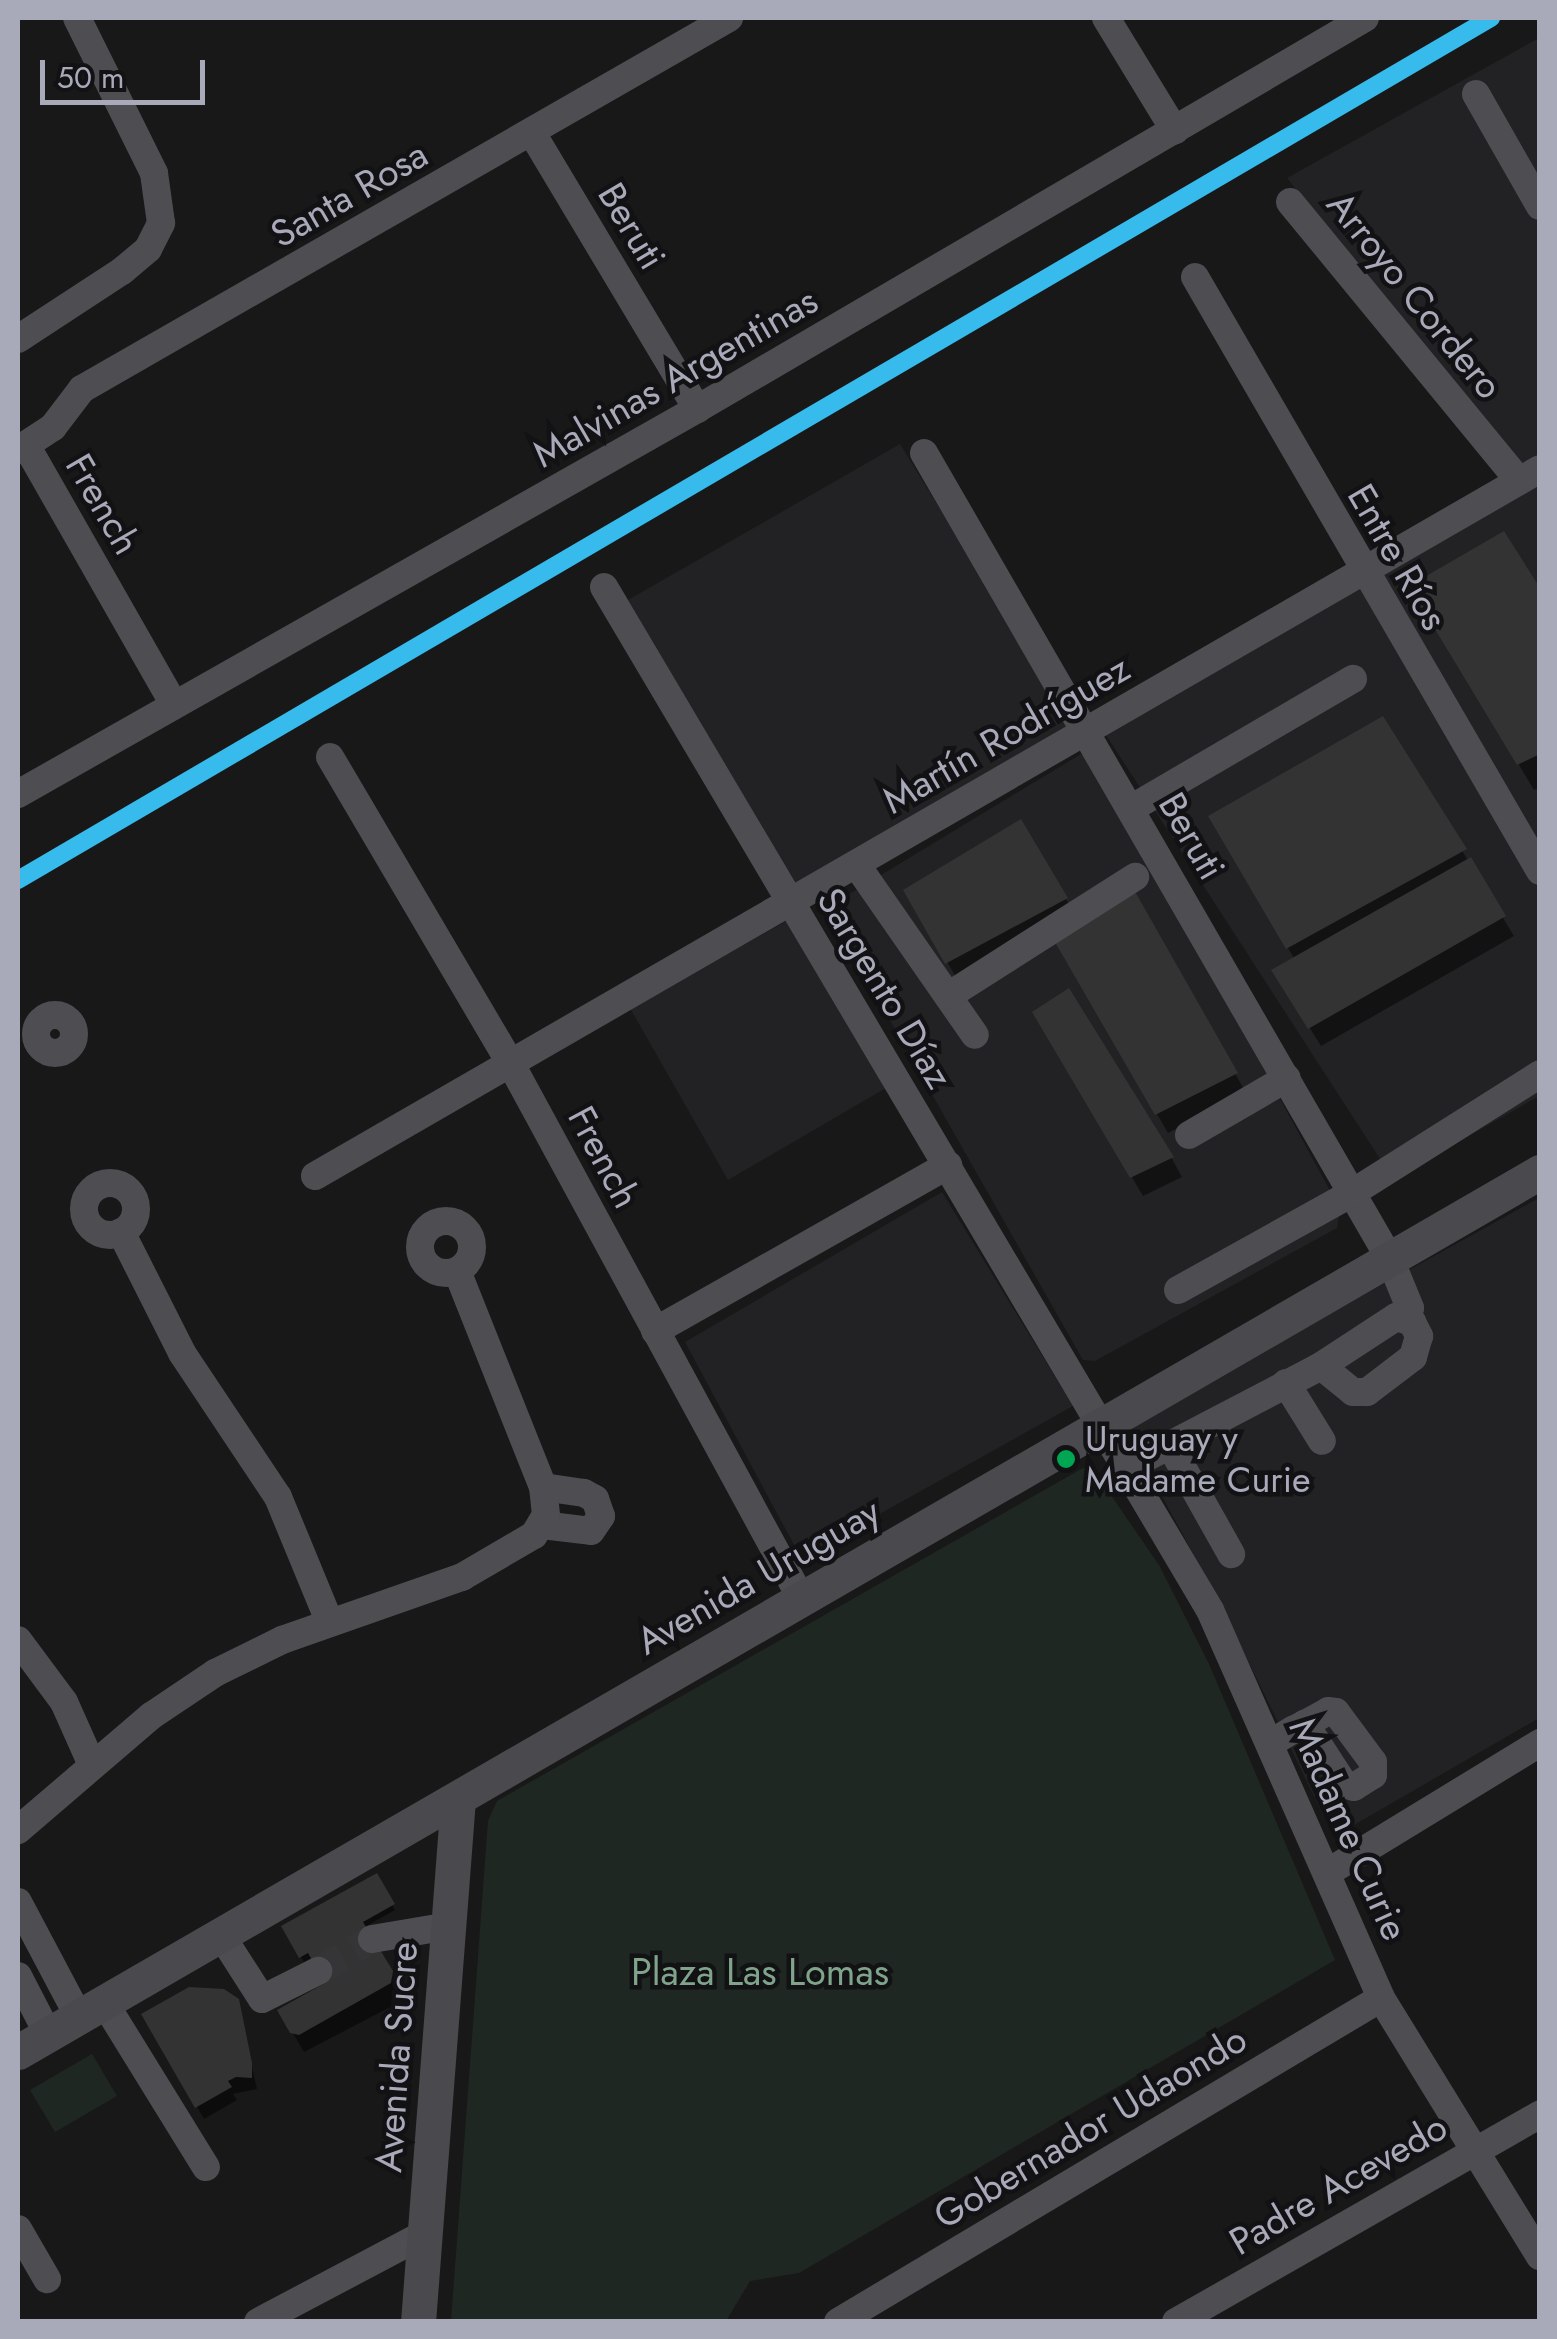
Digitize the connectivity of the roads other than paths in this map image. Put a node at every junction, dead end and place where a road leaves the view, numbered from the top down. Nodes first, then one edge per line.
1 (77, 18) edge
2 (1106, 18) edge
3 (724, 19) edge
4 (1347, 22) edge
5 (1476, 94) dead end
6 (1175, 130) junction
7 (532, 133) junction
8 (1290, 202) dead end
9 (1540, 206) edge
10 (1194, 277) dead end
11 (18, 339) edge
12 (697, 409) junction
13 (22, 448) edge
14 (924, 453) dead end
15 (1529, 475) edge
16 (1361, 570) junction
17 (604, 587) dead end
18 (1352, 678) dead end
19 (174, 704) junction
20 (1088, 730) junction
21 (330, 756) dead end
22 (18, 794) edge
23 (1132, 808) junction
24 (1528, 826) edge
25 (856, 864) junction
26 (1540, 872) edge
27 (1134, 877) dead end
28 (790, 903) junction
29 (948, 996) junction
30 (975, 1035) dead end
31 (512, 1066) junction
32 (1540, 1074) edge
33 (1287, 1078) junction
34 (1189, 1135) dead end
35 (948, 1165) junction
36 (1540, 1172) edge
37 (315, 1176) dead end
38 (1352, 1193) junction
39 (120, 1232) dead end
40 (1390, 1259) junction
41 (456, 1270) dead end
42 (1178, 1290) dead end
43 (1404, 1317) junction
44 (656, 1331) junction
45 (1321, 1366) junction
46 (1286, 1383) junction
47 (1104, 1425) junction
48 (1322, 1441) dead end
49 (1171, 1448) junction
50 (1128, 1467) junction
51 (543, 1487) junction
52 (542, 1525) junction
53 (1231, 1554) dead end
54 (802, 1600) junction
55 (330, 1623) junction
56 (18, 1640) edge
57 (1305, 1724) dead end
58 (1271, 1742) junction
59 (1540, 1743) edge
60 (92, 1764) junction
61 (458, 1799) junction
62 (18, 1830) edge
63 (1330, 1871) junction
64 (18, 1902) edge
65 (448, 1926) junction
66 (222, 1935) junction
67 (372, 1939) tunnel mouth
68 (318, 1971) tunnel mouth
69 (18, 1976) edge
70 (1381, 1998) junction
71 (92, 2009) junction
72 (48, 2034) junction
73 (18, 2052) edge
74 (1540, 2114) edge
75 (1470, 2150) junction
76 (206, 2167) dead end
77 (18, 2229) edge
78 (426, 2233) junction
79 (1540, 2256) edge
80 (46, 2279) dead end
81 (1188, 2318) edge
82 (258, 2322) edge
83 (418, 2322) edge
84 (838, 2322) edge

1 - 11 street
2 - 6 street
3 - 7 street, Santa Rosa
4 - 6 street, Malvinas Argentinas
5 - 9 street
6 - 12 street, Malvinas Argentinas
7 - 12 street, Beruti
7 - 13 street, Santa Rosa
8 - 15 street, Arroyo Cordero
10 - 16 street, Entre Ríos
12 - 19 street, Malvinas Argentinas
13 - 19 street, French
14 - 20 street, Beruti
15 - 16 street, Martín Rodríguez
16 - 20 street, Martín Rodríguez
16 - 24 street, Entre Ríos
17 - 28 street, Sargento Díaz
18 - 23 street
19 - 22 street, Malvinas Argentinas
20 - 23 street, Beruti
20 - 25 street, Martín Rodríguez
21 - 31 street, French
23 - 33 street, Beruti
24 - 26 street, Entre Ríos
25 - 28 street, Martín Rodríguez
25 - 29 street
27 - 29 street
28 - 31 street, Martín Rodríguez
28 - 35 street, Sargento Díaz
29 - 30 street
31 - 37 street, Martín Rodríguez
31 - 44 street, French
32 - 38 street
33 - 34 street
33 - 38 street, Beruti
35 - 44 street
35 - 47 street, Sargento Díaz
36 - 40 main road, Avenida Uruguay
38 - 40 street, Beruti
38 - 42 street
39 - 55 street
40 - 43 street, Beruti
40 - 47 main road, Avenida Uruguay
41 - 51 street
43 - 45 street
43 - 45 street
44 - 54 street, French
45 - 46 street
46 - 48 street
46 - 49 street
47 - 50 street, Madame Curie
47 - 54 main road, Avenida Uruguay
49 - 50 street
49 - 53 street
50 - 58 street, Madame Curie
51 - 52 street
51 - 52 street
52 - 55 street
54 - 61 main road, Avenida Uruguay
55 - 60 street
56 - 60 street
57 - 58 street
58 - 63 street, Madame Curie
59 - 63 street
60 - 62 street
61 - 65 main road, Avenida Sucre
61 - 66 main road, Avenida Uruguay
63 - 70 street, Madame Curie
64 - 71 street
65 - 67 street
65 - 78 main road, Avenida Sucre
66 - 68 street
66 - 71 main road, Avenida Uruguay
69 - 72 street
70 - 75 street, Madame Curie
70 - 84 street, Gobernador Udaondo
71 - 72 main road, Avenida Uruguay
71 - 76 street
72 - 73 main road, Avenida Uruguay
74 - 75 street, Padre Acevedo
75 - 79 street, Madame Curie
75 - 81 street, Padre Acevedo
77 - 80 street
78 - 82 street
78 - 83 main road, Avenida Sucre

